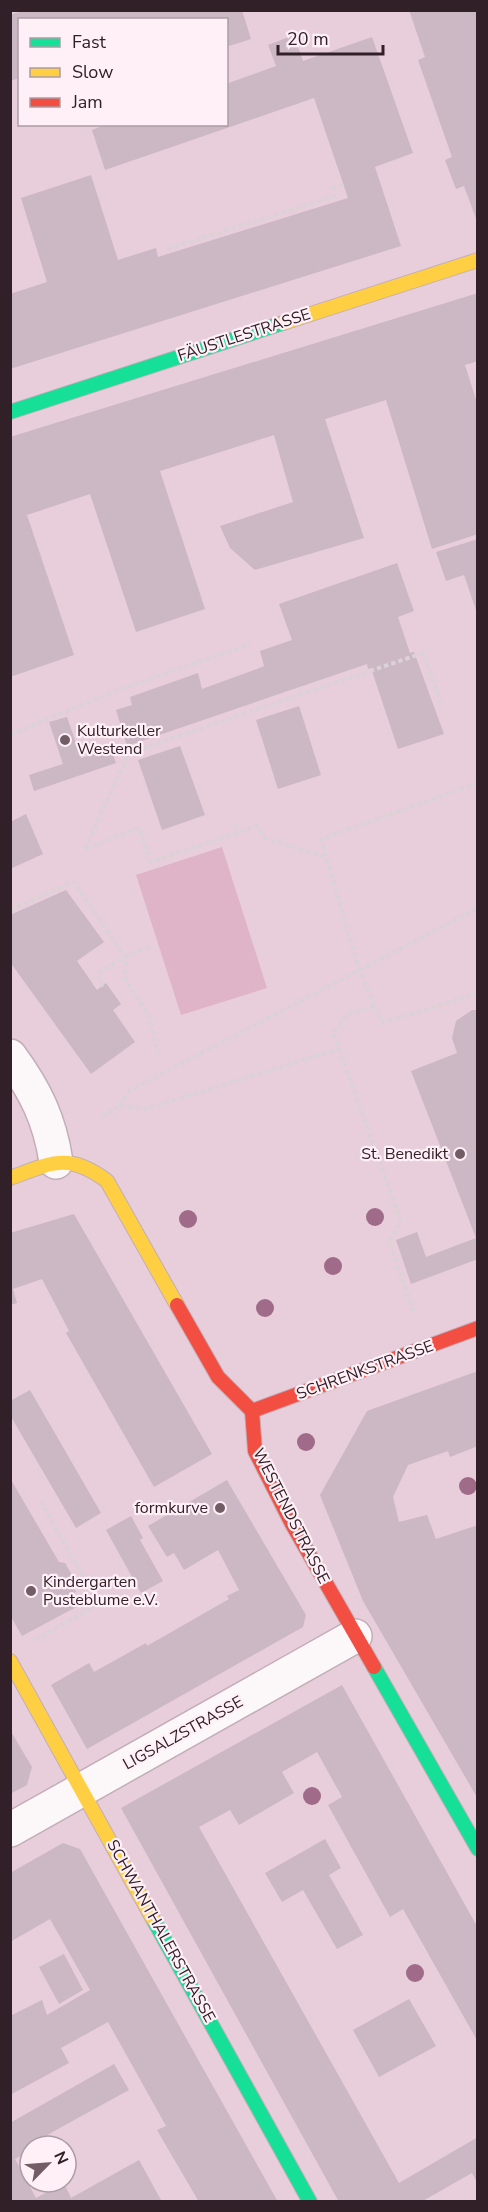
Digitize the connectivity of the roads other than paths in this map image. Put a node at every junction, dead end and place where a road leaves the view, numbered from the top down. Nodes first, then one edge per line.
1 (477, 260) edge
2 (10, 412) edge
3 (10, 1056) edge
4 (54, 1149) junction
5 (10, 1178) edge
6 (477, 1328) edge
7 (252, 1411) junction
8 (355, 1636) junction
9 (10, 1661) edge
10 (83, 1789) junction
11 (10, 1830) edge
12 (477, 1849) edge
13 (310, 2202) edge

1 - 2 street, FÄUSTLESTRASSE
3 - 4 street
4 - 5 street
4 - 7 street
6 - 7 street, SCHRENKSTRASSE
7 - 8 street, WESTENDSTRASSE
8 - 10 street, LIGSALZSTRASSE
8 - 12 street, WESTENDSTRASSE
9 - 10 street, SCHWANTHALERSTRASSE
10 - 11 street, LIGSALZSTRASSE
10 - 13 street, SCHWANTHALERSTRASSE

